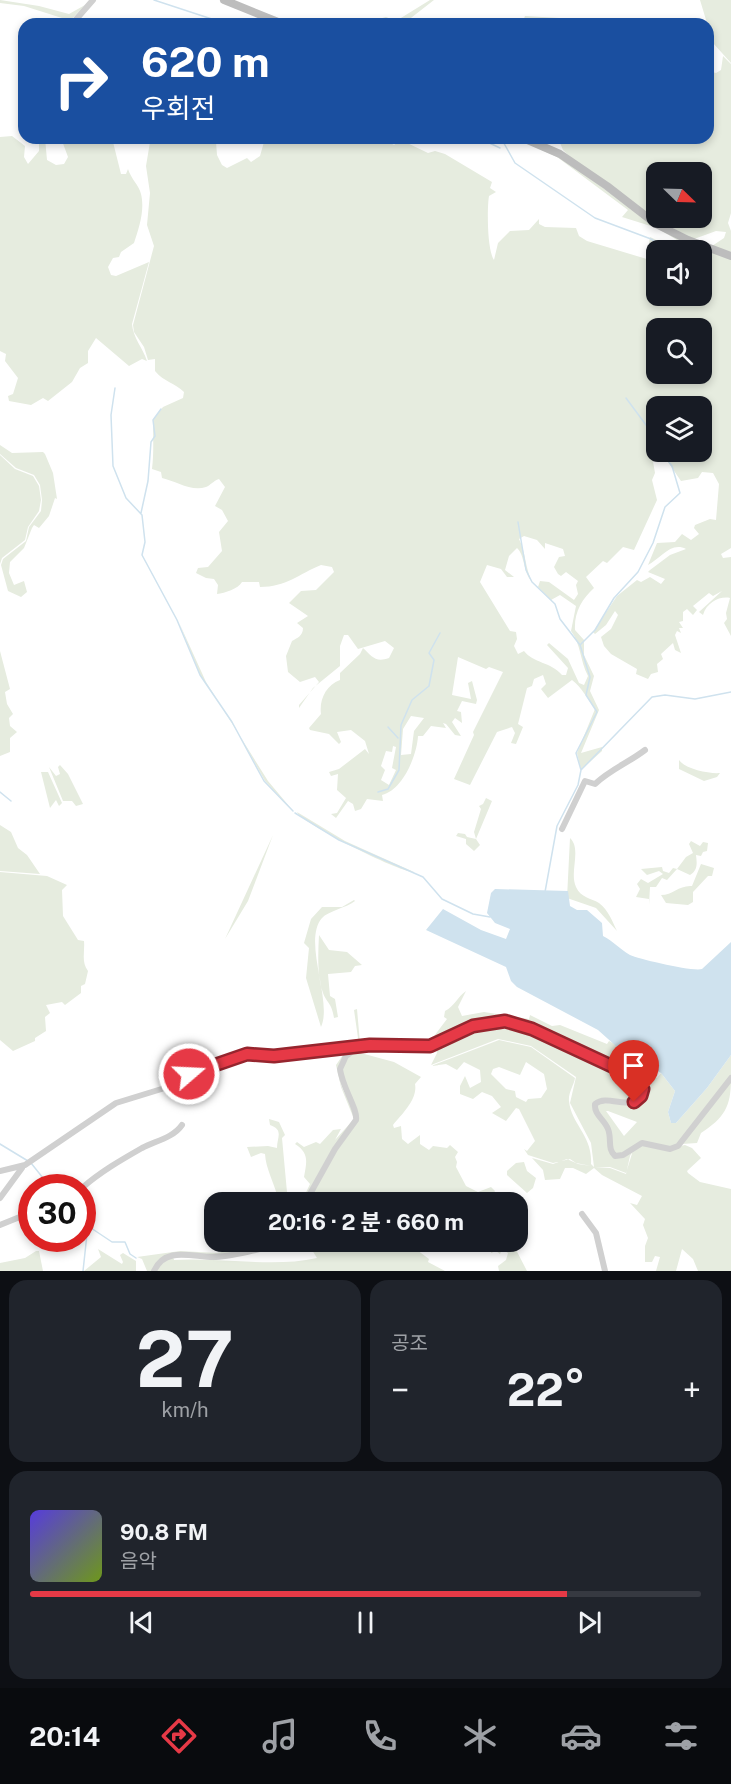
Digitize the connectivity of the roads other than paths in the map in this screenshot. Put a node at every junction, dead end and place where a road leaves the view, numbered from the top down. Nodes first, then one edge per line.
1 (93, 0) edge
2 (224, 0) edge
3 (77, 18) edge
4 (268, 18) edge
5 (537, 144) edge
6 (731, 256) edge
7 (645, 750) dead end
8 (562, 829) dead end
9 (359, 1045) junction
10 (731, 1078) edge
11 (182, 1125) dead end
12 (25, 1165) junction
13 (0, 1171) edge
14 (96, 1177) edge
15 (311, 1192) edge
16 (0, 1198) edge
17 (582, 1214) dead end
18 (18, 1218) edge
19 (0, 1225) edge
20 (239, 1252) edge
21 (154, 1271) edge
22 (605, 1271) edge

1 - 3 street
2 - 4 street
5 - 6 street
7 - 8 street
9 - 10 street
9 - 12 street
9 - 15 street
11 - 14 street
12 - 13 street
12 - 16 street
17 - 22 street
18 - 19 street
20 - 21 street

